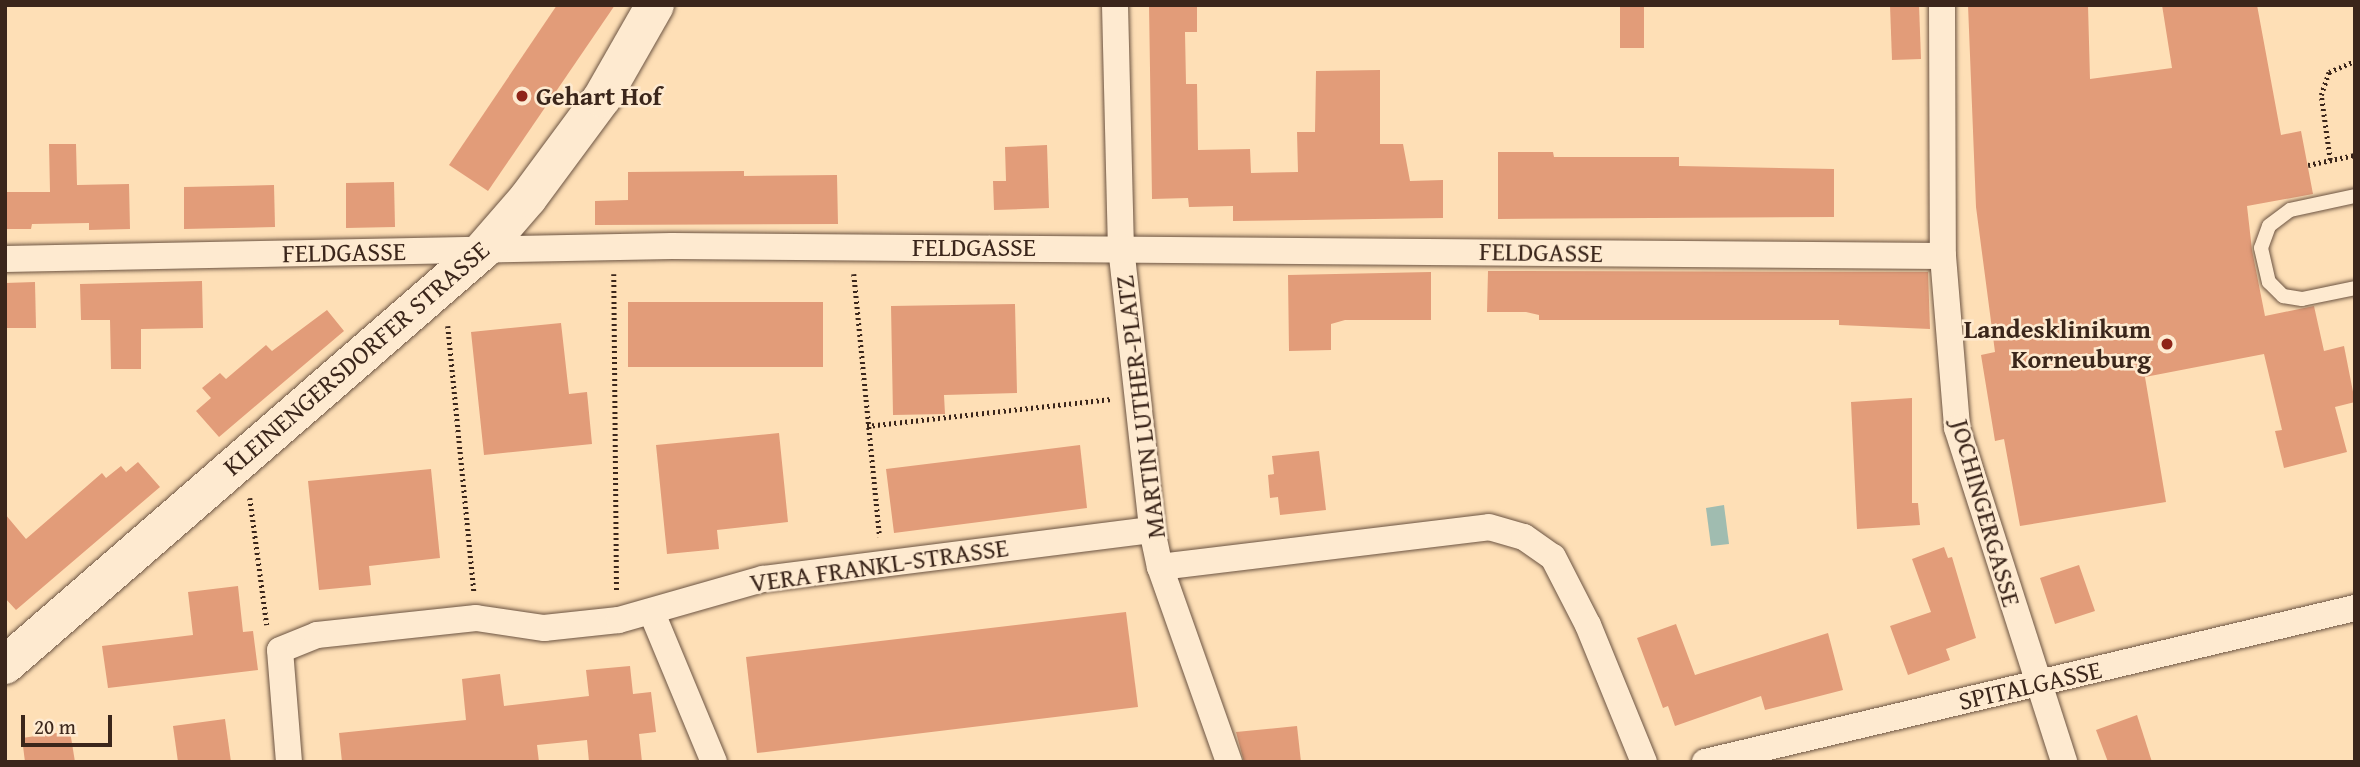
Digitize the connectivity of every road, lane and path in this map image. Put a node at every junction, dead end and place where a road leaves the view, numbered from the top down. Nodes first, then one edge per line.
1 (655, 5) edge
2 (1115, 5) edge
3 (1942, 5) edge
4 (2355, 61) edge
5 (2355, 155) edge
6 (2330, 160) junction
7 (2308, 165) dead end
8 (2355, 196) edge
9 (614, 247) junction
10 (1121, 247) junction
11 (852, 248) junction
12 (483, 250) junction
13 (1942, 256) junction
14 (5, 258) edge
15 (2355, 288) edge
16 (447, 323) dead end
17 (1137, 396) junction
18 (867, 426) junction
19 (249, 494) dead end
20 (1152, 530) junction
21 (883, 562) junction
22 (1160, 566) junction
23 (2355, 608) edge
24 (652, 613) junction
25 (476, 618) junction
26 (619, 620) junction
27 (280, 649) junction
28 (5, 665) edge
29 (2038, 683) junction
30 (289, 762) edge
31 (714, 762) edge
32 (1229, 762) edge
33 (1644, 762) edge
34 (1705, 762) edge
35 (2064, 762) edge

1 - 12 main road, KLEINENGERSDORFER STRASSE
2 - 10 street, MARTIN LUTHER-PLATZ
3 - 13 street, JOCHINGERGASSE
4 - 6 path
5 - 6 path
6 - 7 path
8 - 15 lane
9 - 11 street, FELDGASSE
9 - 12 street, FELDGASSE
9 - 26 path
10 - 11 street, FELDGASSE
10 - 13 street, FELDGASSE
10 - 17 street, MARTIN LUTHER-PLATZ
11 - 18 path
12 - 14 street, FELDGASSE
12 - 28 main road, KLEINENGERSDORFER STRASSE
13 - 29 street, JOCHINGERGASSE
16 - 25 path
17 - 18 path
17 - 20 street, MARTIN LUTHER-PLATZ
18 - 21 path
19 - 27 path
20 - 21 street, VERA FRANKL-STRASSE
20 - 22 street, MARTIN LUTHER-PLATZ
21 - 24 street, VERA FRANKL-STRASSE
22 - 32 street, MARTIN LUTHER-PLATZ
22 - 33 street
23 - 29 street, SPITALGASSE
24 - 26 street, VERA FRANKL-STRASSE
24 - 31 street
25 - 26 street, VERA FRANKL-STRASSE
25 - 27 street, VERA FRANKL-STRASSE
27 - 30 street
29 - 34 street, SPITALGASSE
29 - 35 street, JOCHINGERGASSE

